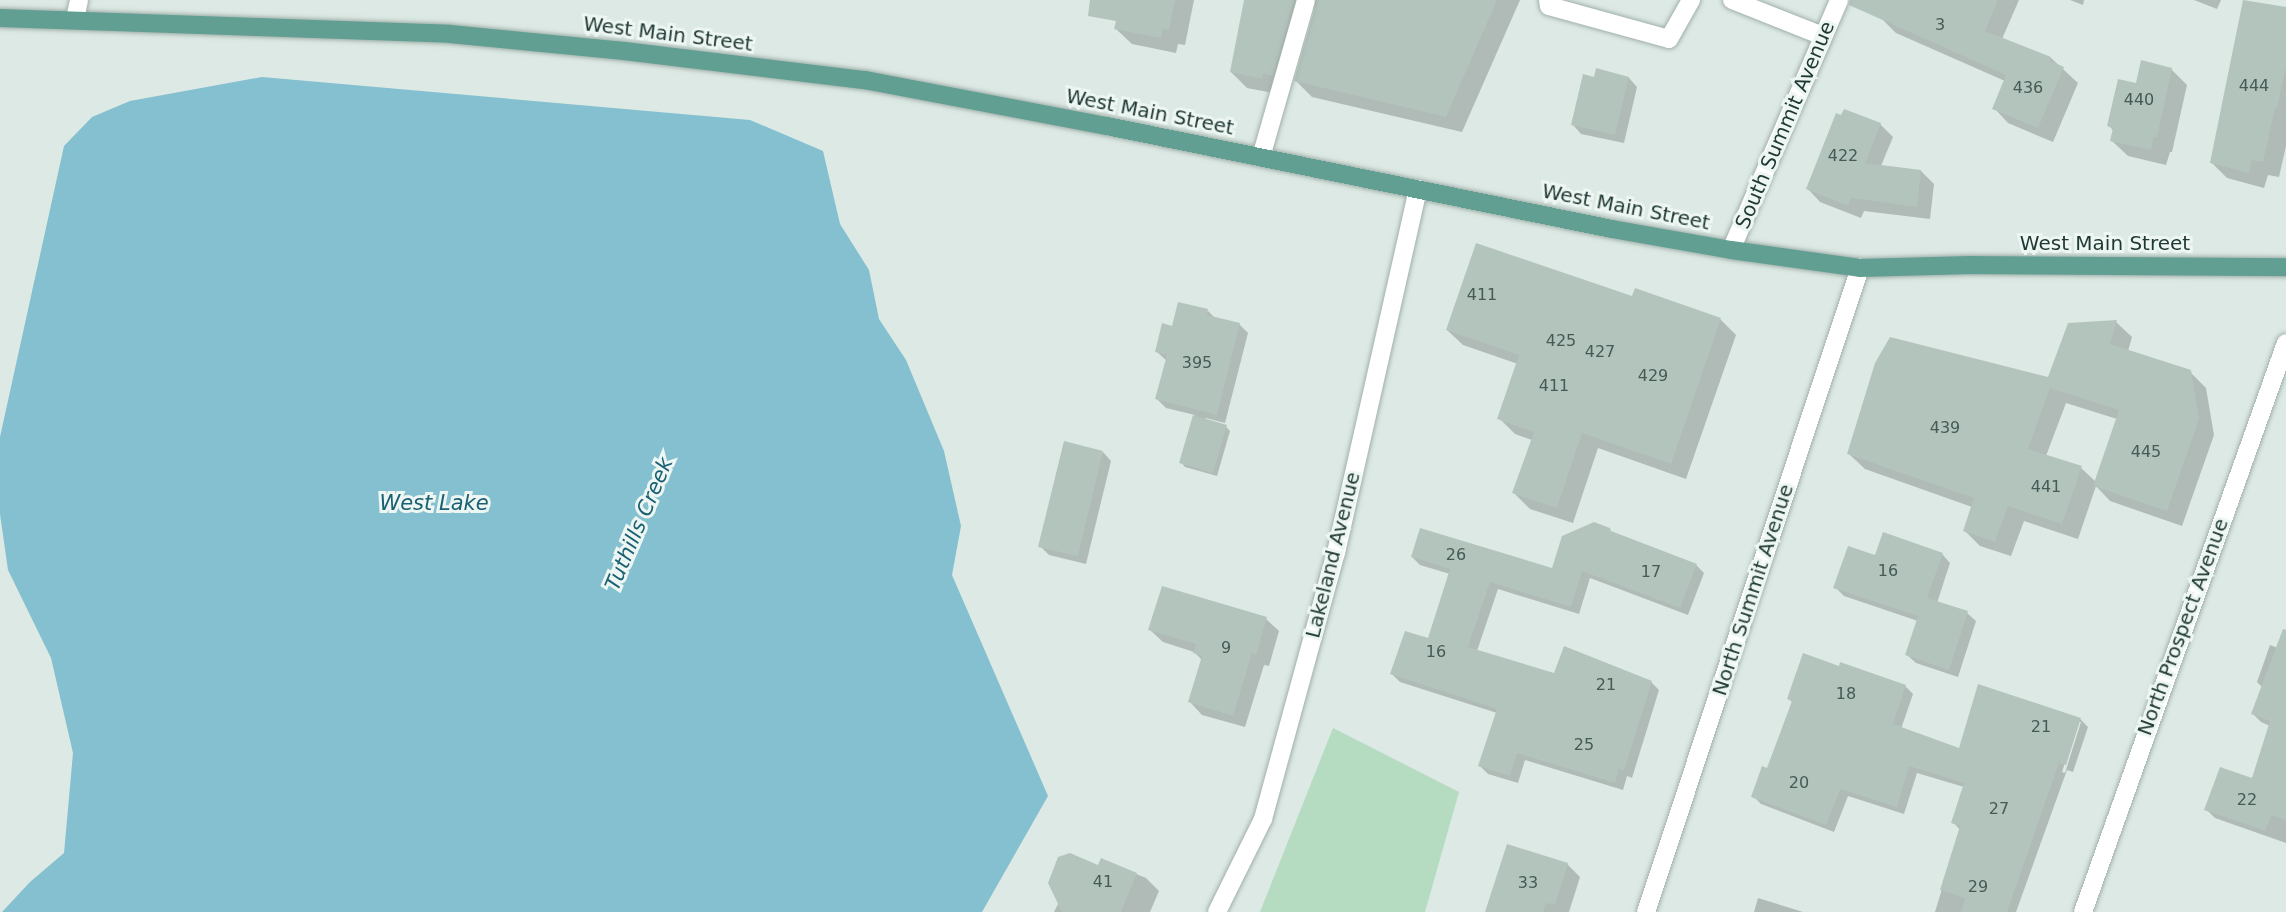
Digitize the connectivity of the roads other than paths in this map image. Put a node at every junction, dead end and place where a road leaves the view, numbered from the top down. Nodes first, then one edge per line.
1 (80, 0) edge
2 (1306, 0) edge
3 (1548, 0) edge
4 (1691, 0) edge
5 (1732, 0) edge
6 (1839, 0) edge
7 (0, 18) edge
8 (75, 19) junction
9 (1823, 36) junction
10 (1261, 157) junction
11 (1418, 189) junction
12 (1731, 250) junction
13 (2286, 267) edge
14 (1860, 268) junction
15 (2286, 343) edge
16 (1217, 912) edge
17 (1646, 912) edge
18 (2083, 912) edge

1 - 8 street
2 - 10 street
3 - 4 street
5 - 9 street
6 - 9 street, South Summit Avenue
7 - 8 main road, West Main Street
8 - 10 main road, West Main Street
9 - 12 street, South Summit Avenue
10 - 11 main road, West Main Street
11 - 12 main road, West Main Street
11 - 16 street, Lakeland Avenue
12 - 14 main road, West Main Street
13 - 14 main road, West Main Street
14 - 17 street, North Summit Avenue
15 - 18 street, North Prospect Avenue

